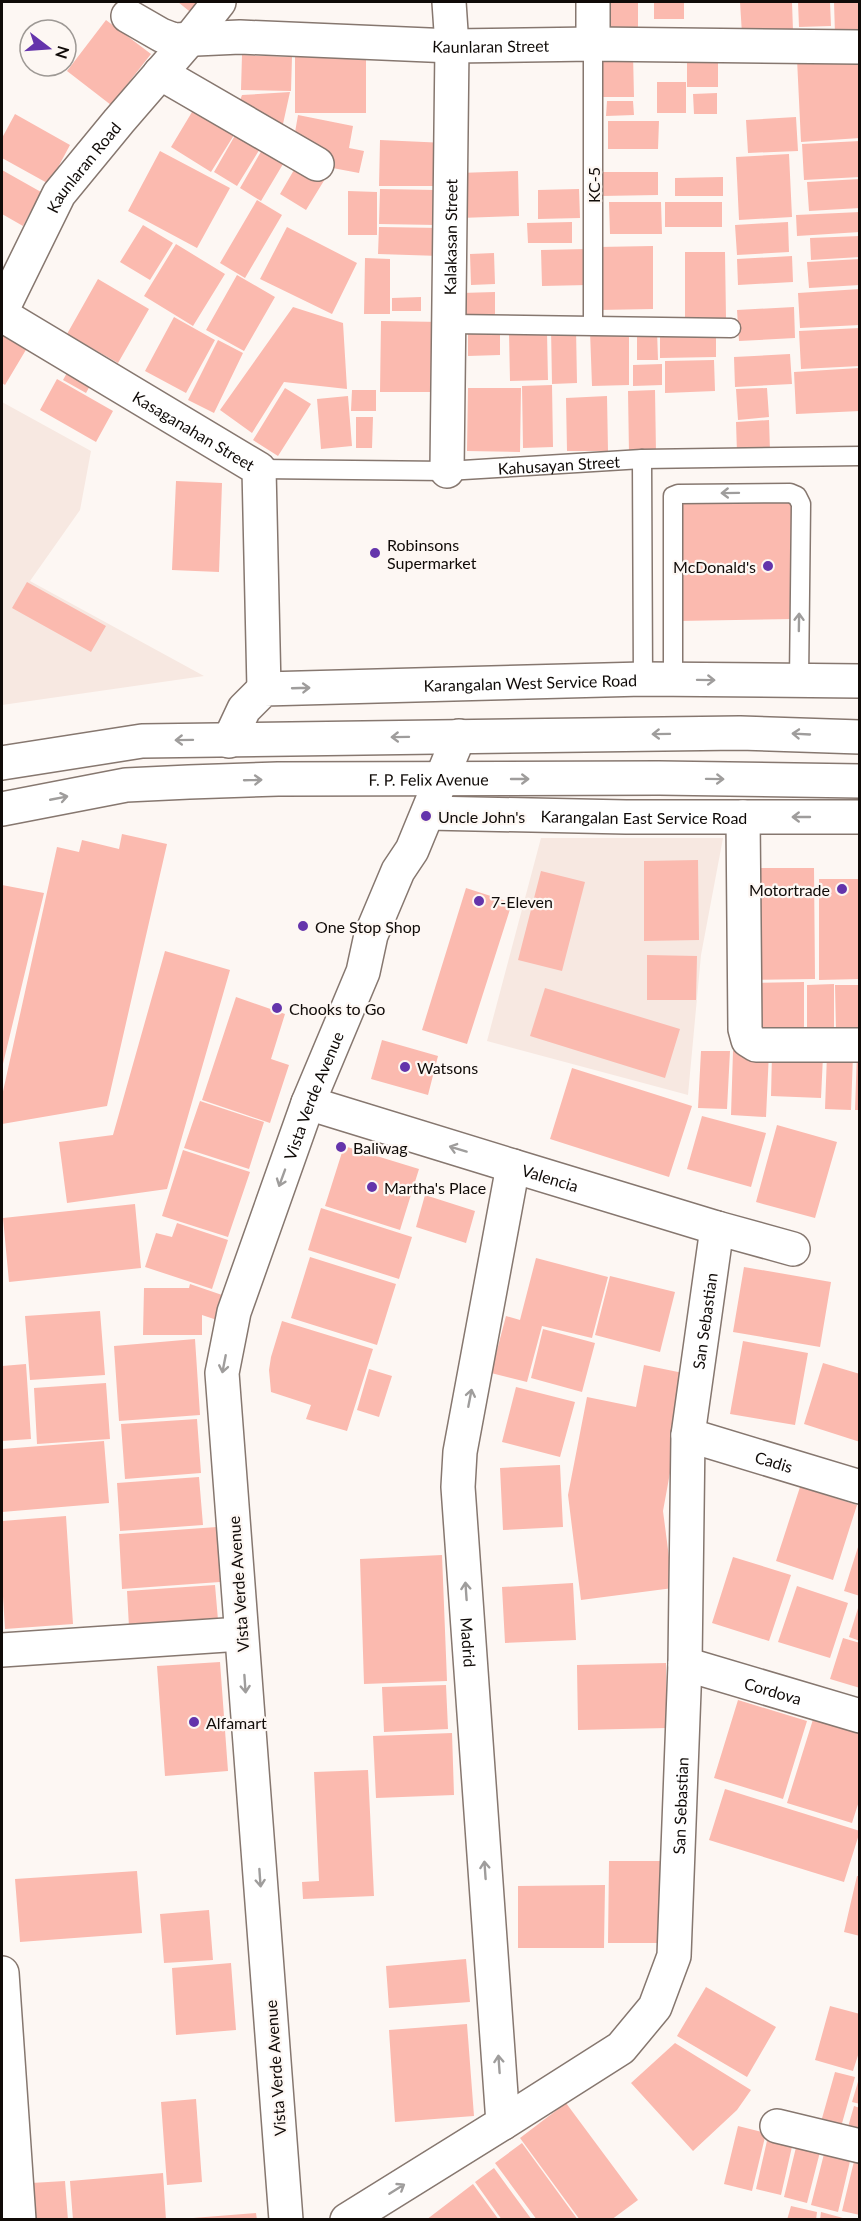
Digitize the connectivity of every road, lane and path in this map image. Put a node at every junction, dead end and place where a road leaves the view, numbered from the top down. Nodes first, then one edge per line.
1 (219, 2) edge
2 (449, 2) edge
3 (593, 2) edge
4 (128, 16) dead end
5 (189, 40) junction
6 (593, 44) junction
7 (452, 46) junction
8 (860, 47) edge
9 (160, 73) junction
10 (317, 164) dead end
11 (2, 310) edge
12 (2, 315) edge
13 (450, 324) junction
14 (593, 325) junction
15 (731, 328) dead end
16 (860, 456) edge
17 (642, 459) junction
18 (259, 469) junction
19 (447, 471) junction
20 (658, 679) junction
21 (799, 681) junction
22 (860, 681) edge
23 (264, 689) junction
24 (459, 736) junction
25 (860, 737) edge
26 (229, 741) junction
27 (2, 763) edge
28 (441, 780) junction
29 (860, 781) edge
30 (2, 809) edge
31 (428, 813) junction
32 (743, 817) junction
33 (860, 818) edge
34 (860, 1045) edge
35 (308, 1103) junction
36 (513, 1166) junction
37 (717, 1228) junction
38 (793, 1249) dead end
39 (688, 1435) junction
40 (860, 1487) edge
41 (241, 1634) junction
42 (2, 1650) edge
43 (685, 1664) junction
44 (860, 1716) edge
45 (2, 1972) edge
46 (502, 2123) junction
47 (777, 2126) dead end
48 (860, 2146) edge
49 (19, 2220) edge
50 (286, 2220) edge
51 (347, 2220) edge

1 - 5 street, Kaunlaran Road
2 - 7 street, Kalakasan Street
3 - 6 street
4 - 5 street, Kaunlaran Street
5 - 7 street, Kaunlaran Street
5 - 9 street, Kaunlaran Road
6 - 7 street, Kaunlaran Street
6 - 8 street, Kaunlaran Street
6 - 14 lane, KC-5
7 - 13 street, Kalakasan Street
9 - 10 street
9 - 11 street, Kaunlaran Road
12 - 18 street, Kasaganahan Street
13 - 14 lane
13 - 19 street, Kalakasan Street
14 - 15 lane
16 - 17 lane, Kahusayan Street
17 - 19 lane, Kahusayan Street
17 - 20 lane
18 - 19 lane, Kahusayan Street
18 - 23 street, Kasaganahan Street
20 -> 21 street, Karangalan West Service Road
21 -> 20 lane
23 -> 20 street, Karangalan West Service Road
21 - 22 street, Karangalan West Service Road
23 - 26 street
25 -> 24 street
24 -> 26 street
24 - 28 street, Vista Verde Avenue
26 -> 27 street
28 -> 29 street, F. P. Felix Avenue
30 -> 28 street, F. P. Felix Avenue
28 - 31 street, Vista Verde Avenue
31 - 32 street, Karangalan East Service Road
31 - 35 street, Vista Verde Avenue
33 -> 32 street, Karangalan East Service Road
32 - 34 street
36 -> 35 street, Valencia
35 -> 41 street, Vista Verde Avenue
36 - 37 street, Valencia
46 -> 36 street, Madrid
37 - 38 street, Valencia
37 - 39 street, San Sebastian
39 - 40 street, Cadis
39 - 43 street, San Sebastian
41 - 42 street
41 -> 50 street, Vista Verde Avenue
43 - 44 street, Cordova
43 - 46 street, San Sebastian
45 - 49 street
51 -> 46 street, San Sebastian
47 - 48 street

